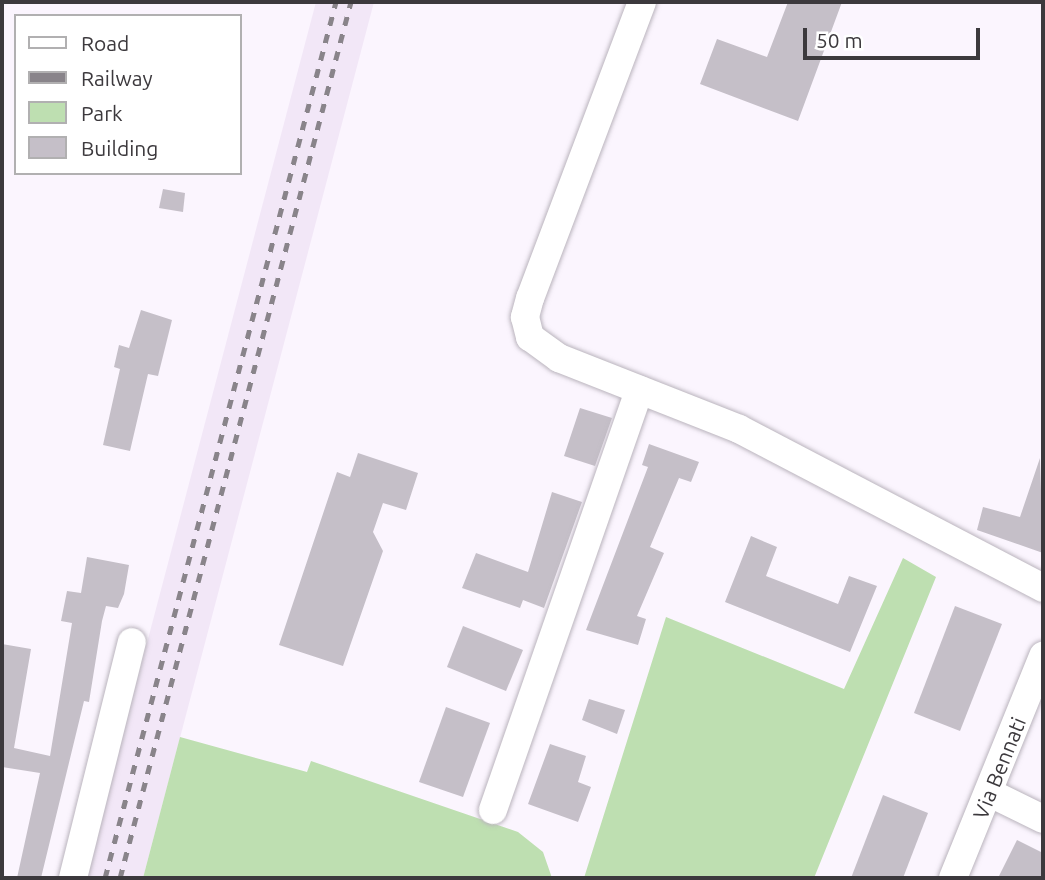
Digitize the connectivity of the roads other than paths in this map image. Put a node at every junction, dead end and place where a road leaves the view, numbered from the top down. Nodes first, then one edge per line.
1 (642, 2) edge
2 (639, 390) junction
3 (1043, 588) edge
4 (132, 642) dead end
5 (1043, 656) edge
6 (990, 793) junction
7 (493, 810) dead end
8 (1043, 819) edge
9 (73, 878) edge
10 (953, 878) edge

1 - 2 street
2 - 3 street
2 - 7 street
4 - 9 street
5 - 6 street, Via Bennati
6 - 8 street
6 - 10 street, Via Bennati

